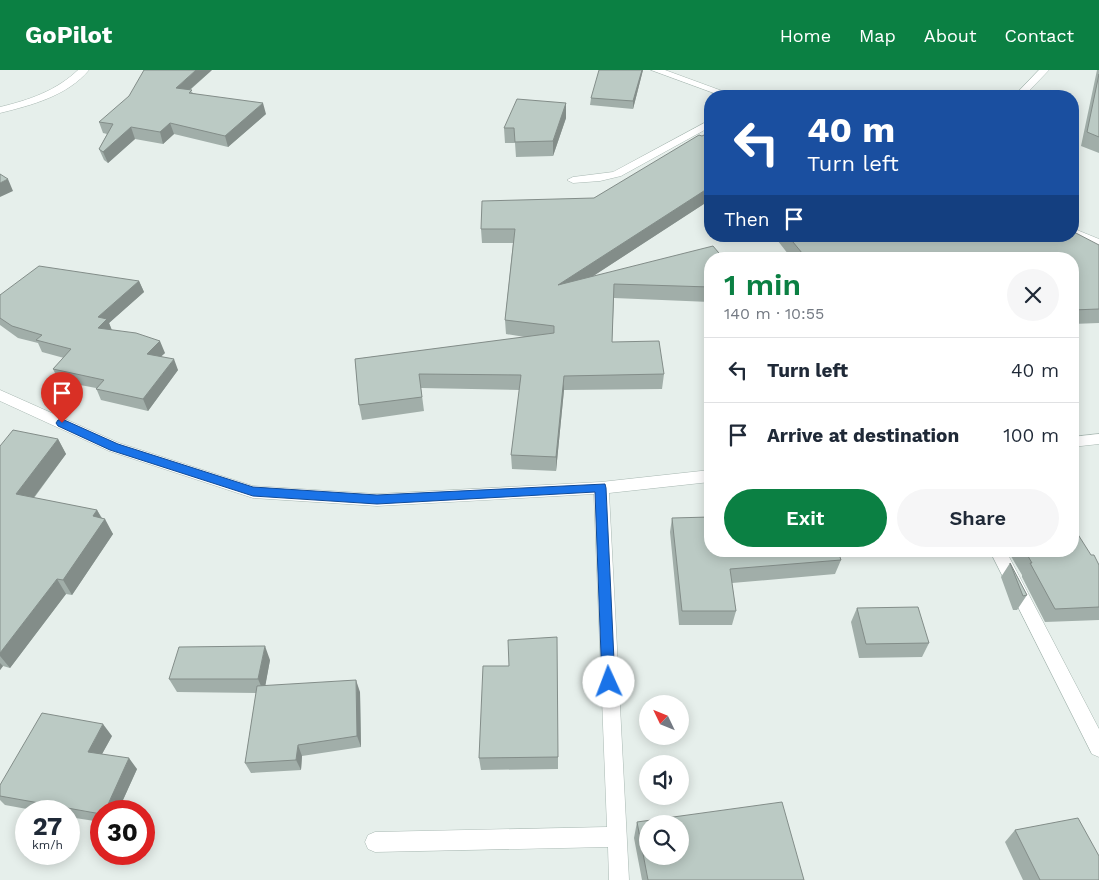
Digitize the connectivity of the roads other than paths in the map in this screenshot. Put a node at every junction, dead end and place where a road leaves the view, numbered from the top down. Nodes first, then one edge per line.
1 (84, 70) edge
2 (656, 70) edge
3 (1044, 70) edge
4 (714, 90) edge
5 (1025, 90) edge
6 (0, 110) edge
7 (704, 126) edge
8 (574, 180) dead end
9 (1079, 235) edge
10 (1099, 244) edge
11 (0, 395) edge
12 (1099, 439) edge
13 (1079, 441) edge
14 (704, 477) edge
15 (600, 488) junction
16 (1001, 557) edge
17 (1099, 748) edge
18 (616, 837) junction
19 (375, 842) dead end
20 (619, 880) edge

1 - 6 street
2 - 4 street
3 - 5 street
7 - 8 street
9 - 10 street
11 - 15 street
12 - 13 street
14 - 15 street
15 - 18 street
16 - 17 street
18 - 19 street
18 - 20 street

